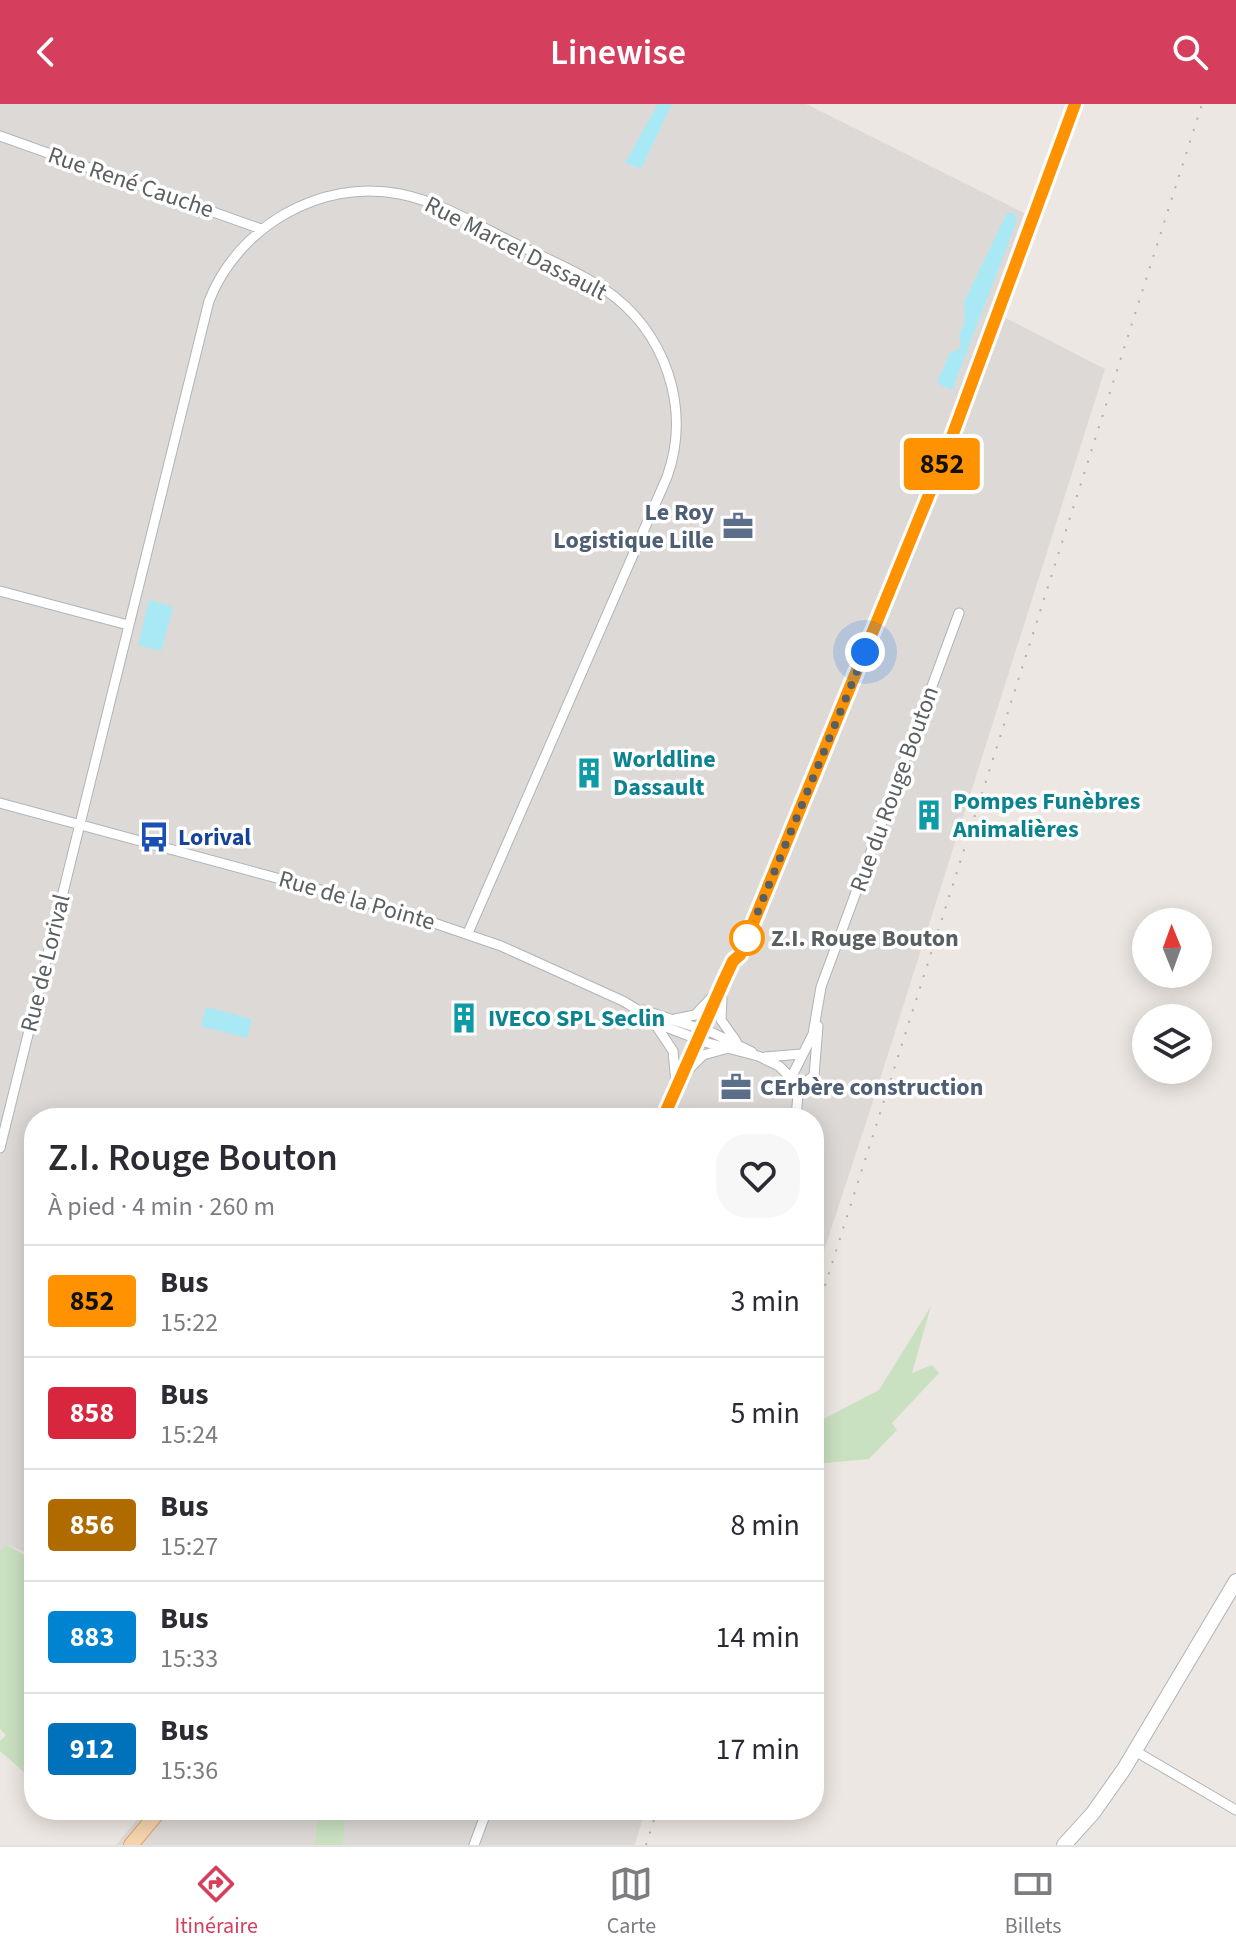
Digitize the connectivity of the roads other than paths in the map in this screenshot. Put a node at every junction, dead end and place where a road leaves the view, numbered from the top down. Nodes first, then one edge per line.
1 (1075, 104) edge
2 (0, 136) edge
3 (261, 229) junction
4 (0, 591) edge
5 (959, 613) dead end
6 (128, 625) junction
7 (0, 803) edge
8 (79, 824) junction
9 (468, 933) junction
10 (725, 978) junction
11 (628, 1004) junction
12 (817, 1012) junction
13 (664, 1017) junction
14 (653, 1021) junction
15 (700, 1034) junction
16 (739, 1043) junction
17 (728, 1049) junction
18 (801, 1054) junction
19 (758, 1056) junction
20 (816, 1069) junction
21 (791, 1078) junction
22 (796, 1089) junction
23 (674, 1094) junction
24 (668, 1108) edge
25 (798, 1108) edge
26 (0, 1148) edge
27 (1236, 1581) edge
28 (1135, 1751) junction
29 (1236, 1810) edge
30 (142, 1820) edge
31 (152, 1820) edge
32 (483, 1820) edge
33 (121, 1845) edge
34 (131, 1845) edge
35 (474, 1845) edge
36 (1064, 1845) edge

1 - 10 main road
2 - 3 street, Rue René Cauche
3 - 6 street, Rue Marcel Dassault
3 - 9 street, Rue Marcel Dassault
4 - 6 street
5 - 12 street, Rue du Rouge Bouton
6 - 8 street, Rue Marcel Dassault
7 - 8 street, Rue de la Pointe
8 - 9 street, Rue de la Pointe
8 - 26 street, Rue de Lorival
9 - 11 street, Rue de la Pointe
10 - 13 street
10 - 15 main road
10 - 16 street
11 - 13 street
11 - 14 street, Rue de la Pointe
12 - 18 street, Rue du Rouge Bouton
12 - 20 street, Rue du Rouge Bouton
13 - 15 street
14 - 15 street, Rue de la Pointe
14 - 23 street
15 - 16 street
15 - 17 street
15 - 23 main road
16 - 19 street
17 - 19 street
17 - 23 street
18 - 19 street
18 - 20 street
18 - 21 street, Rue du Rouge Bouton
19 - 21 street
20 - 22 street
21 - 22 street
22 - 25 street
23 - 24 main road
27 - 28 main road
28 - 29 street
28 - 36 main road
30 - 33 main road
31 - 34 main road
32 - 35 street

